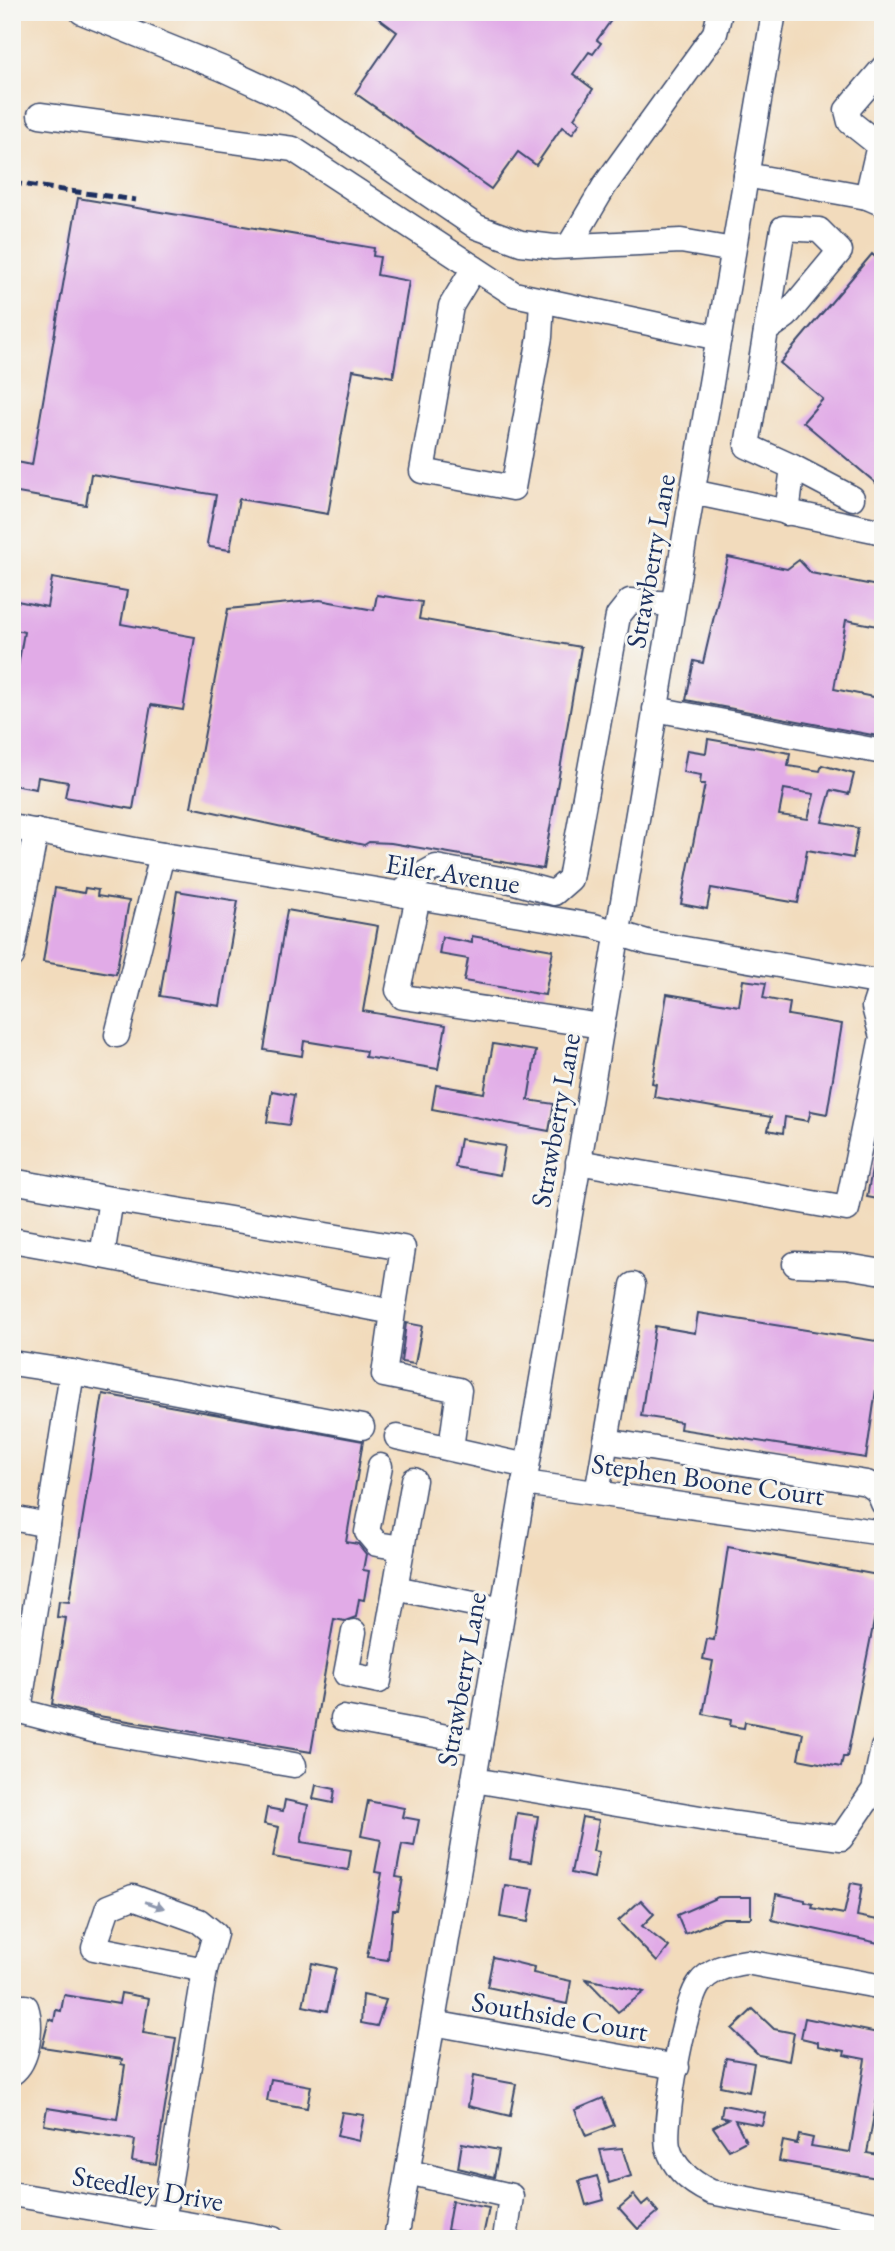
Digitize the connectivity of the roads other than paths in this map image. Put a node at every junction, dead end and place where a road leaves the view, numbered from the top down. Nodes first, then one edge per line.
1 (82, 12) edge
2 (720, 12) edge
3 (774, 12) edge
4 (883, 68) edge
5 (40, 115) dead end
6 (881, 142) edge
7 (746, 175) junction
8 (875, 200) edge
9 (569, 246) junction
10 (733, 250) junction
11 (474, 268) junction
12 (542, 300) junction
13 (768, 329) dead end
14 (719, 338) junction
15 (793, 467) junction
16 (692, 492) junction
17 (852, 498) dead end
18 (787, 513) junction
19 (883, 531) edge
20 (673, 604) junction
21 (655, 709) junction
22 (883, 752) edge
23 (24, 829) edge
24 (162, 855) junction
25 (20, 877) edge
26 (411, 896) junction
27 (16, 921) edge
28 (618, 934) junction
29 (12, 956) edge
30 (882, 983) edge
31 (602, 1026) junction
32 (117, 1035) dead end
33 (578, 1162) junction
34 (12, 1181) edge
35 (111, 1199) junction
36 (12, 1240) edge
37 (102, 1256) junction
38 (795, 1264) dead end
39 (883, 1272) edge
40 (633, 1285) dead end
41 (393, 1312) junction
42 (12, 1363) edge
43 (72, 1372) junction
44 (362, 1427) dead end
45 (397, 1437) dead end
46 (606, 1441) junction
47 (451, 1448) junction
48 (380, 1466) dead end
49 (525, 1474) junction
50 (414, 1479) dead end
51 (597, 1493) junction
52 (883, 1503) edge
53 (12, 1518) edge
54 (48, 1525) junction
55 (881, 1533) edge
56 (402, 1548) junction
57 (395, 1588) junction
58 (503, 1610) junction
59 (354, 1632) dead end
60 (16, 1709) edge
61 (343, 1718) dead end
62 (480, 1743) junction
63 (883, 1748) edge
64 (294, 1765) dead end
65 (474, 1780) junction
66 (205, 1970) junction
67 (883, 1987) edge
68 (12, 2007) edge
69 (433, 2023) junction
70 (677, 2067) junction
71 (12, 2073) edge
72 (408, 2172) junction
73 (12, 2194) edge
74 (163, 2221) junction
75 (883, 2225) edge
76 (273, 2239) edge
77 (397, 2239) edge
78 (505, 2239) edge

1 - 9 street
2 - 9 street
3 - 7 street, Strawberry Lane
4 - 6 street
5 - 11 street
6 - 8 street
7 - 8 street
7 - 10 street, Strawberry Lane
9 - 10 street
10 - 14 street, Strawberry Lane
11 - 12 street
11 - 12 street
12 - 14 street
13 - 15 street
14 - 16 street, Strawberry Lane
15 - 17 street
15 - 18 street
16 - 18 street
16 - 20 street, Strawberry Lane
18 - 19 street
20 - 21 street, Strawberry Lane
20 - 26 street
21 - 22 street
21 - 28 street, Strawberry Lane
23 - 24 street, Eiler Avenue
23 - 25 street
24 - 26 street, Eiler Avenue
24 - 32 street
25 - 27 street
26 - 28 street, Eiler Avenue
26 - 31 street
27 - 29 street
28 - 30 street, Eiler Avenue
28 - 31 street, Strawberry Lane
30 - 33 street
31 - 33 street, Strawberry Lane
33 - 49 street, Strawberry Lane
34 - 35 street
35 - 37 street
35 - 41 street
36 - 37 street
37 - 41 street
38 - 39 street
40 - 46 street
41 - 47 street
42 - 43 street
43 - 44 street
43 - 54 street
45 - 47 street, Stephen Boone Court
46 - 51 street
46 - 52 street
47 - 49 street, Stephen Boone Court
48 - 56 street
49 - 51 street, Stephen Boone Court
49 - 58 street, Strawberry Lane
50 - 56 street
51 - 55 street, Stephen Boone Court
52 - 55 street
53 - 54 street
54 - 60 street
56 - 57 street
57 - 58 street
57 - 59 street
58 - 62 street, Strawberry Lane
60 - 64 street
61 - 62 street
62 - 65 street, Strawberry Lane
63 - 65 street
65 - 69 street, Strawberry Lane
66 -> 66 street
66 - 74 street
67 - 70 street
68 - 71 street
69 - 70 street, Southside Court
69 - 72 street, Strawberry Lane
70 - 75 street
72 - 77 street, Strawberry Lane
72 - 78 street
73 - 74 street, Steedley Drive
74 - 76 street, Steedley Drive

